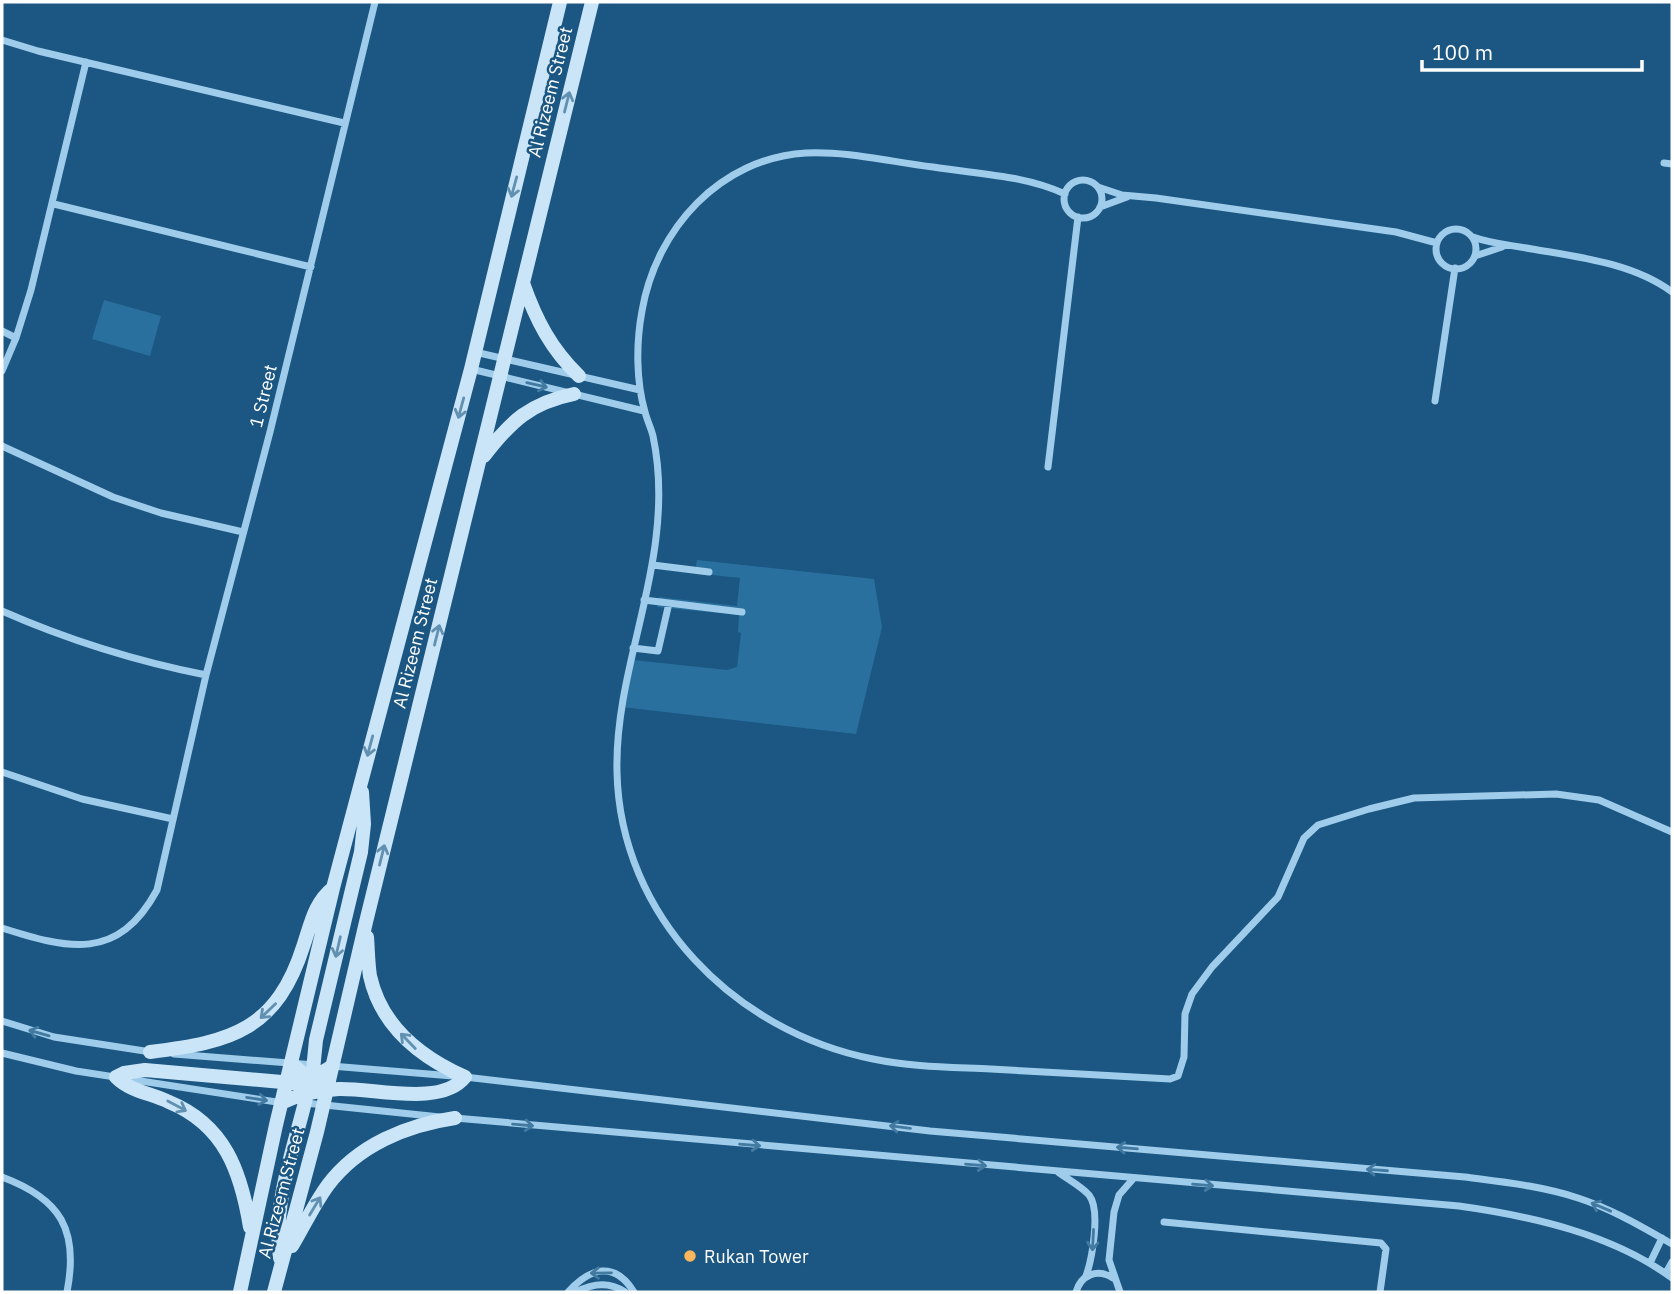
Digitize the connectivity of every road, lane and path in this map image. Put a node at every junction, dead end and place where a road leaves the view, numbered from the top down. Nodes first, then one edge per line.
1 (375, 2) edge
2 (560, 2) edge
3 (592, 2) edge
4 (2, 40) edge
5 (86, 62) junction
6 (344, 123) junction
7 (1098, 187) junction
8 (1065, 194) junction
9 (1131, 197) junction
10 (54, 204) junction
11 (1100, 207) junction
12 (1078, 217) junction
13 (1473, 237) junction
14 (1437, 243) junction
15 (1506, 246) junction
16 (1475, 256) junction
17 (311, 267) junction
18 (1455, 268) junction
19 (523, 283) junction
20 (1672, 292) edge
21 (2, 331) edge
22 (16, 338) junction
23 (2, 346) edge
24 (11, 350) junction
25 (475, 352) junction
26 (503, 358) junction
27 (471, 369) junction
28 (2, 371) edge
29 (499, 376) junction
30 (579, 376) junction
31 (640, 390) junction
32 (574, 394) junction
33 (1435, 401) dead end
34 (645, 411) junction
35 (2, 446) edge
36 (479, 463) junction
37 (1048, 467) dead end
38 (243, 532) junction
39 (653, 565) junction
40 (709, 572) dead end
41 (644, 600) junction
42 (669, 603) junction
43 (2, 611) edge
44 (741, 612) dead end
45 (633, 648) junction
46 (206, 675) junction
47 (2, 772) edge
48 (360, 784) junction
49 (173, 820) junction
50 (1672, 832) edge
51 (333, 888) junction
52 (366, 922) junction
53 (2, 928) edge
54 (2, 1021) edge
55 (2, 1052) edge
56 (149, 1052) junction
57 (291, 1063) junction
58 (331, 1067) junction
59 (117, 1077) junction
60 (465, 1077) junction
61 (286, 1083) junction
62 (314, 1089) junction
63 (281, 1102) junction
64 (455, 1118) junction
65 (1057, 1172) junction
66 (2, 1177) edge
67 (1133, 1179) junction
68 (1164, 1222) dead end
69 (251, 1235) junction
70 (1662, 1238) junction
71 (1672, 1244) edge
72 (1672, 1262) edge
73 (1650, 1263) junction
74 (281, 1266) junction
75 (1669, 1275) edge
76 (1086, 1276) junction
77 (1080, 1282) junction
78 (1119, 1288) edge
79 (67, 1292) edge
80 (240, 1292) edge
81 (274, 1292) edge
82 (568, 1292) edge
83 (576, 1292) edge
84 (625, 1292) edge
85 (634, 1292) edge
86 (1069, 1292) edge
87 (1076, 1292) edge
88 (1380, 1292) edge

1 - 6 street, 1 Street
2 -> 25 street, Al Rizeem Street
19 -> 3 street, Al Rizeem Street
4 - 5 street
5 - 6 street
5 - 10 street
6 - 17 street, 1 Street
7 - 8 street
7 - 9 street
7 - 11 street
8 - 12 street
8 - 31 street
9 - 11 street
9 - 14 street
10 - 17 street
10 - 22 street
11 - 12 street
12 - 37 street
13 - 14 street
13 - 15 street
13 - 16 street
14 - 18 street
15 - 16 street
15 - 20 street
16 - 18 street
17 - 38 street, 1 Street
18 - 33 street
19 - 26 street, Al Rizeem Street
19 - 30 street
21 - 22 street
22 - 24 street
23 - 24 street
24 - 28 street
25 - 26 street
25 - 27 street, Al Rizeem Street
26 - 29 street, Al Rizeem Street
26 - 30 street
27 - 29 street
27 -> 48 street, Al Rizeem Street
29 -> 32 street
29 - 36 street, Al Rizeem Street
30 - 31 street
31 - 34 street
32 - 34 street
32 - 36 street
34 - 39 street
35 - 38 street
52 -> 36 street, Al Rizeem Street
38 - 46 street, 1 Street
39 - 40 street
39 - 41 street
41 - 42 street
41 - 45 street
42 - 44 street
42 - 45 street
43 - 46 street
45 - 50 street
46 - 49 street, 1 Street
47 - 49 street
48 - 51 street, Al Rizeem Street
48 -> 62 street
49 - 53 street, 1 Street
51 -> 56 street
51 - 57 street, Al Rizeem Street
52 - 58 street, Al Rizeem Street
60 -> 52 street
56 -> 54 street
55 - 59 street
56 - 57 street
57 - 61 street, Al Rizeem Street
57 - 62 street
58 - 60 street
58 - 62 street, Al Rizeem Street
58 - 62 street
59 - 61 street
59 -> 63 street
59 -> 69 street
60 - 62 street
70 -> 60 street
61 - 62 street
61 - 63 street, Al Rizeem Street
62 - 63 street
62 - 64 street
62 - 74 street
63 - 69 street, Al Rizeem Street
64 -> 65 street
74 -> 64 street
65 - 67 street
65 -> 76 street
66 - 79 street
67 -> 73 street
67 - 78 street
68 - 88 street
69 - 80 street, Al Rizeem Street
70 - 71 street
70 - 73 street
72 - 75 street
73 - 75 street
74 - 81 street, Al Rizeem Street
76 - 77 street
76 - 78 street
77 - 86 street
77 - 87 street
85 -> 82 street
83 - 84 street

